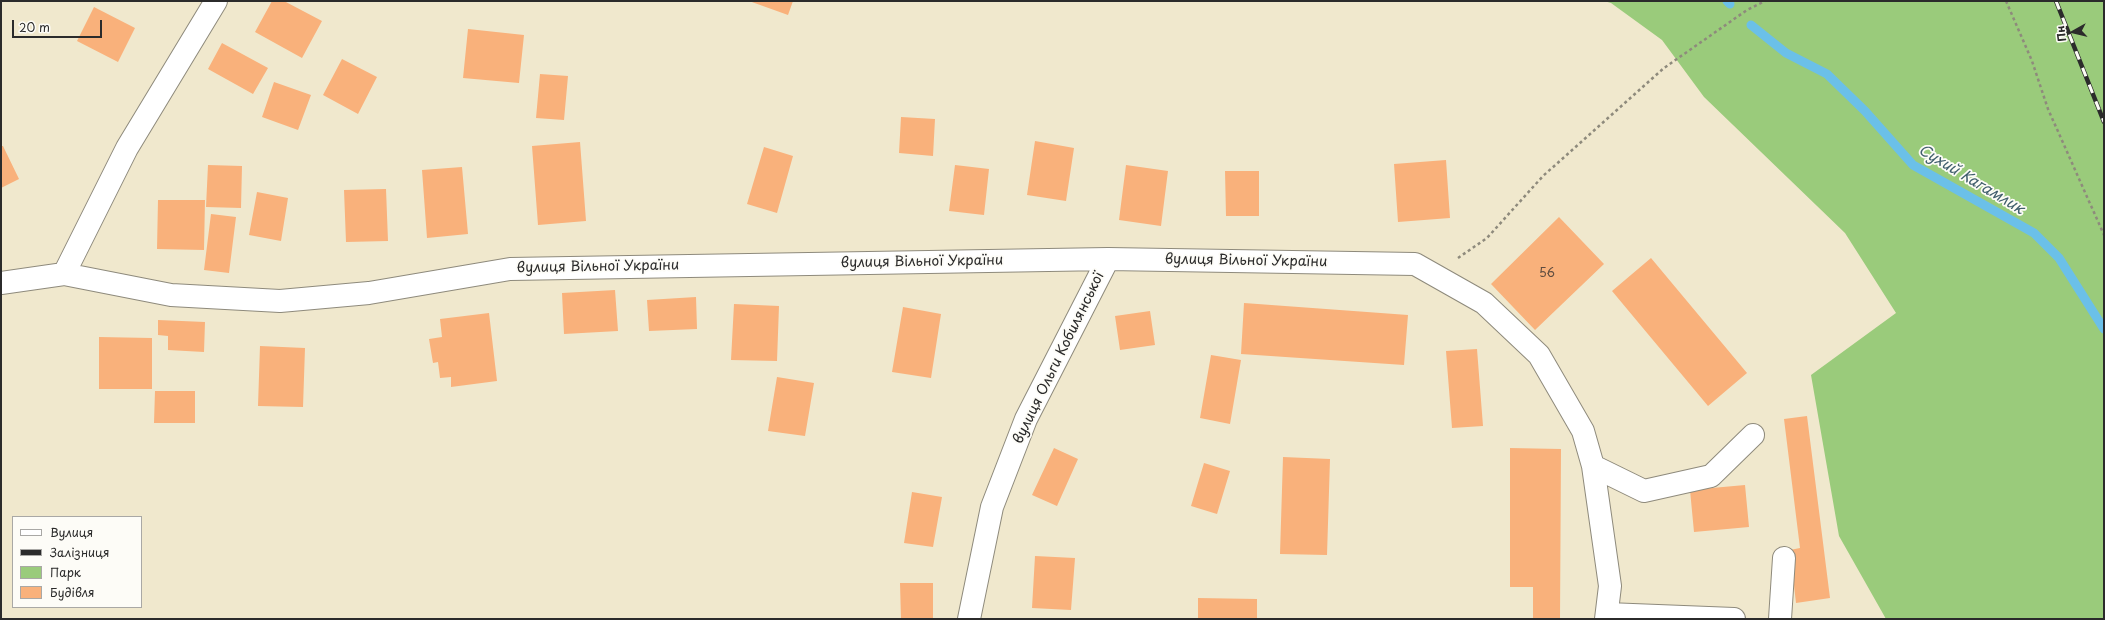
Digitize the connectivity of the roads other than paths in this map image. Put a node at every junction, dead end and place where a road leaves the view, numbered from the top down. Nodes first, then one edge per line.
1 (216, 1) edge
2 (1108, 259) junction
3 (64, 274) junction
4 (1, 283) edge
5 (1753, 435) dead end
6 (1593, 466) junction
7 (1784, 558) dead end
8 (1607, 616) edge
9 (969, 619) edge
10 (1734, 619) edge
11 (1780, 619) edge

1 - 3 street
2 - 3 street, вулиця Вільної України
2 - 6 street, вулиця Вільної України
2 - 9 street, вулиця Ольги Кобилянської
3 - 4 street, вулиця Вільної України
5 - 6 street
6 - 8 street, вулиця Вільної України
7 - 11 street
8 - 10 street

